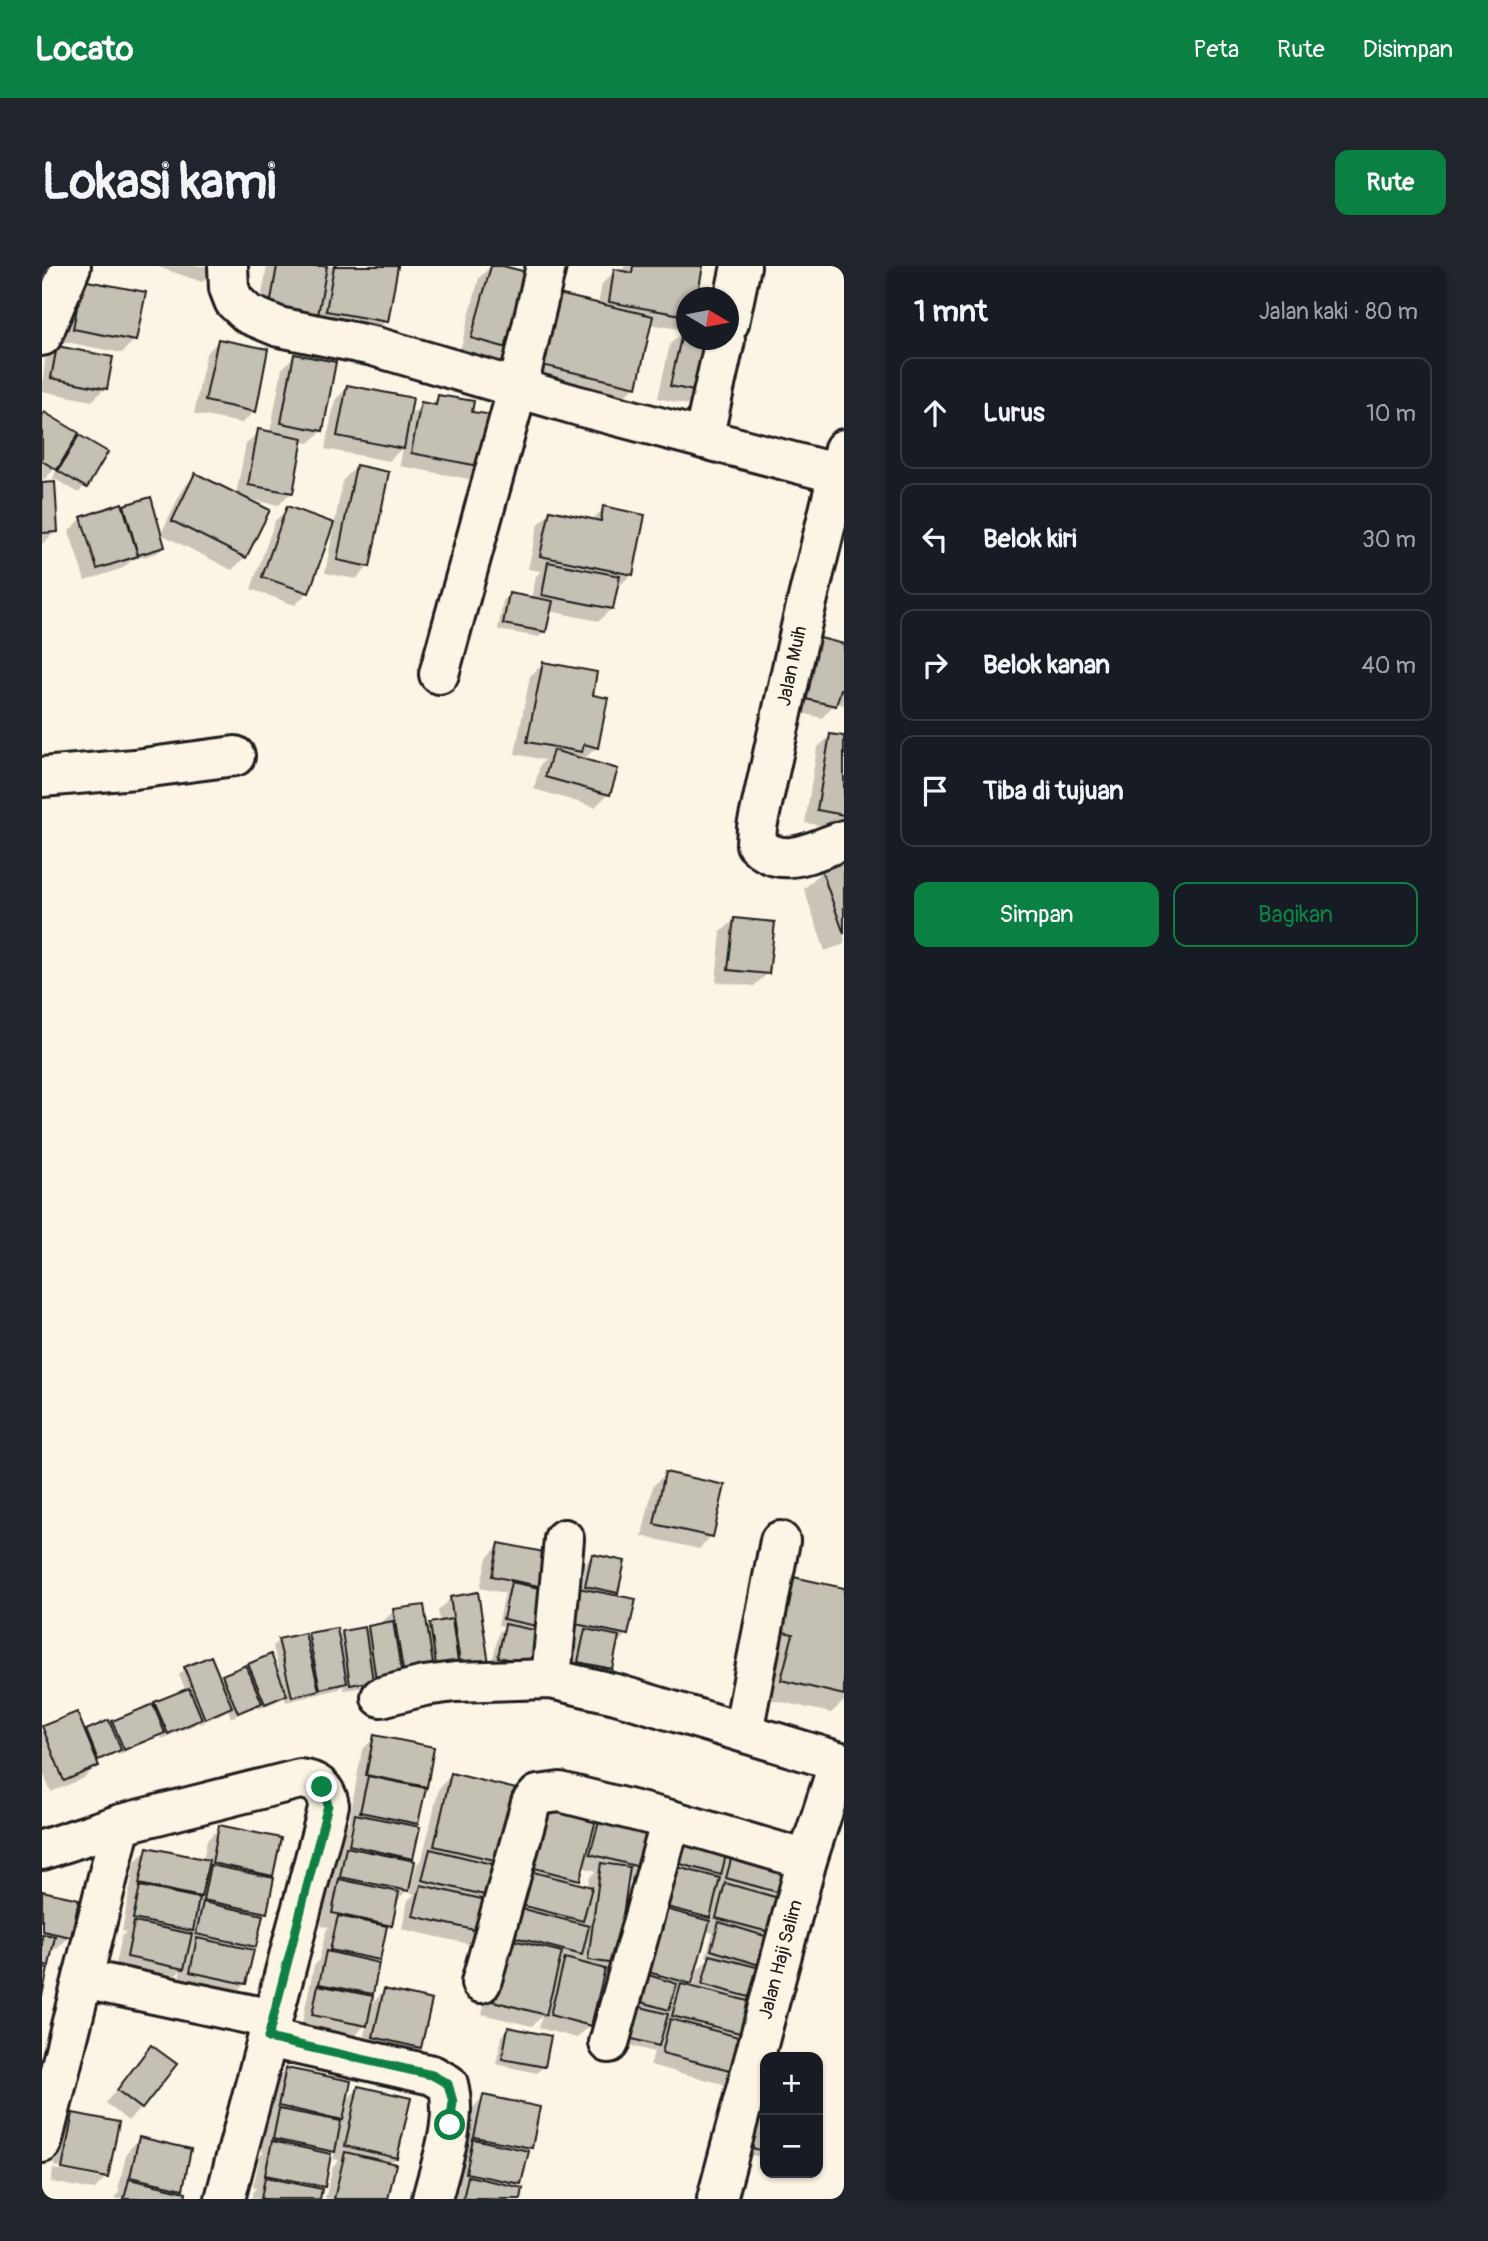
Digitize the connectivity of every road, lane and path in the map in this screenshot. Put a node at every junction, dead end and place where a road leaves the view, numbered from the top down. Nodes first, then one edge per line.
1 (71, 266) edge
2 (228, 266) edge
3 (546, 266) edge
4 (741, 266) edge
5 (737, 287) edge
6 (42, 337) edge
7 (723, 350) edge
8 (518, 387) junction
9 (703, 439) junction
10 (841, 461) edge
11 (439, 674) dead end
12 (235, 756) dead end
13 (42, 777) edge
14 (844, 840) edge
15 (564, 1539) dead end
16 (780, 1541) dead end
17 (551, 1679) junction
18 (381, 1697) dead end
19 (743, 1732) junction
20 (842, 1762) edge
21 (671, 1820) junction
22 (121, 1824) junction
23 (42, 1850) edge
24 (807, 1860) junction
25 (83, 1979) junction
26 (481, 1983) dead end
27 (270, 2029) junction
28 (609, 2043) dead end
29 (42, 2143) edge
30 (225, 2199) edge
31 (432, 2199) edge
32 (717, 2199) edge

1 - 6 street
2 - 8 street
3 - 8 street
4 - 5 street
7 - 9 street
8 - 9 street
8 - 11 street
9 - 10 street
10 - 14 street, Jalan Muih
12 - 13 street
15 - 17 street
16 - 19 street
17 - 18 street
17 - 19 street
19 - 20 street
20 - 24 street, Jalan Haji Salim
21 - 24 street
21 - 26 street
21 - 28 street
22 - 23 street
22 - 25 street
22 - 27 street
24 - 32 street, Jalan Haji Salim
25 - 27 street
25 - 29 street
27 - 30 street
27 - 31 street

